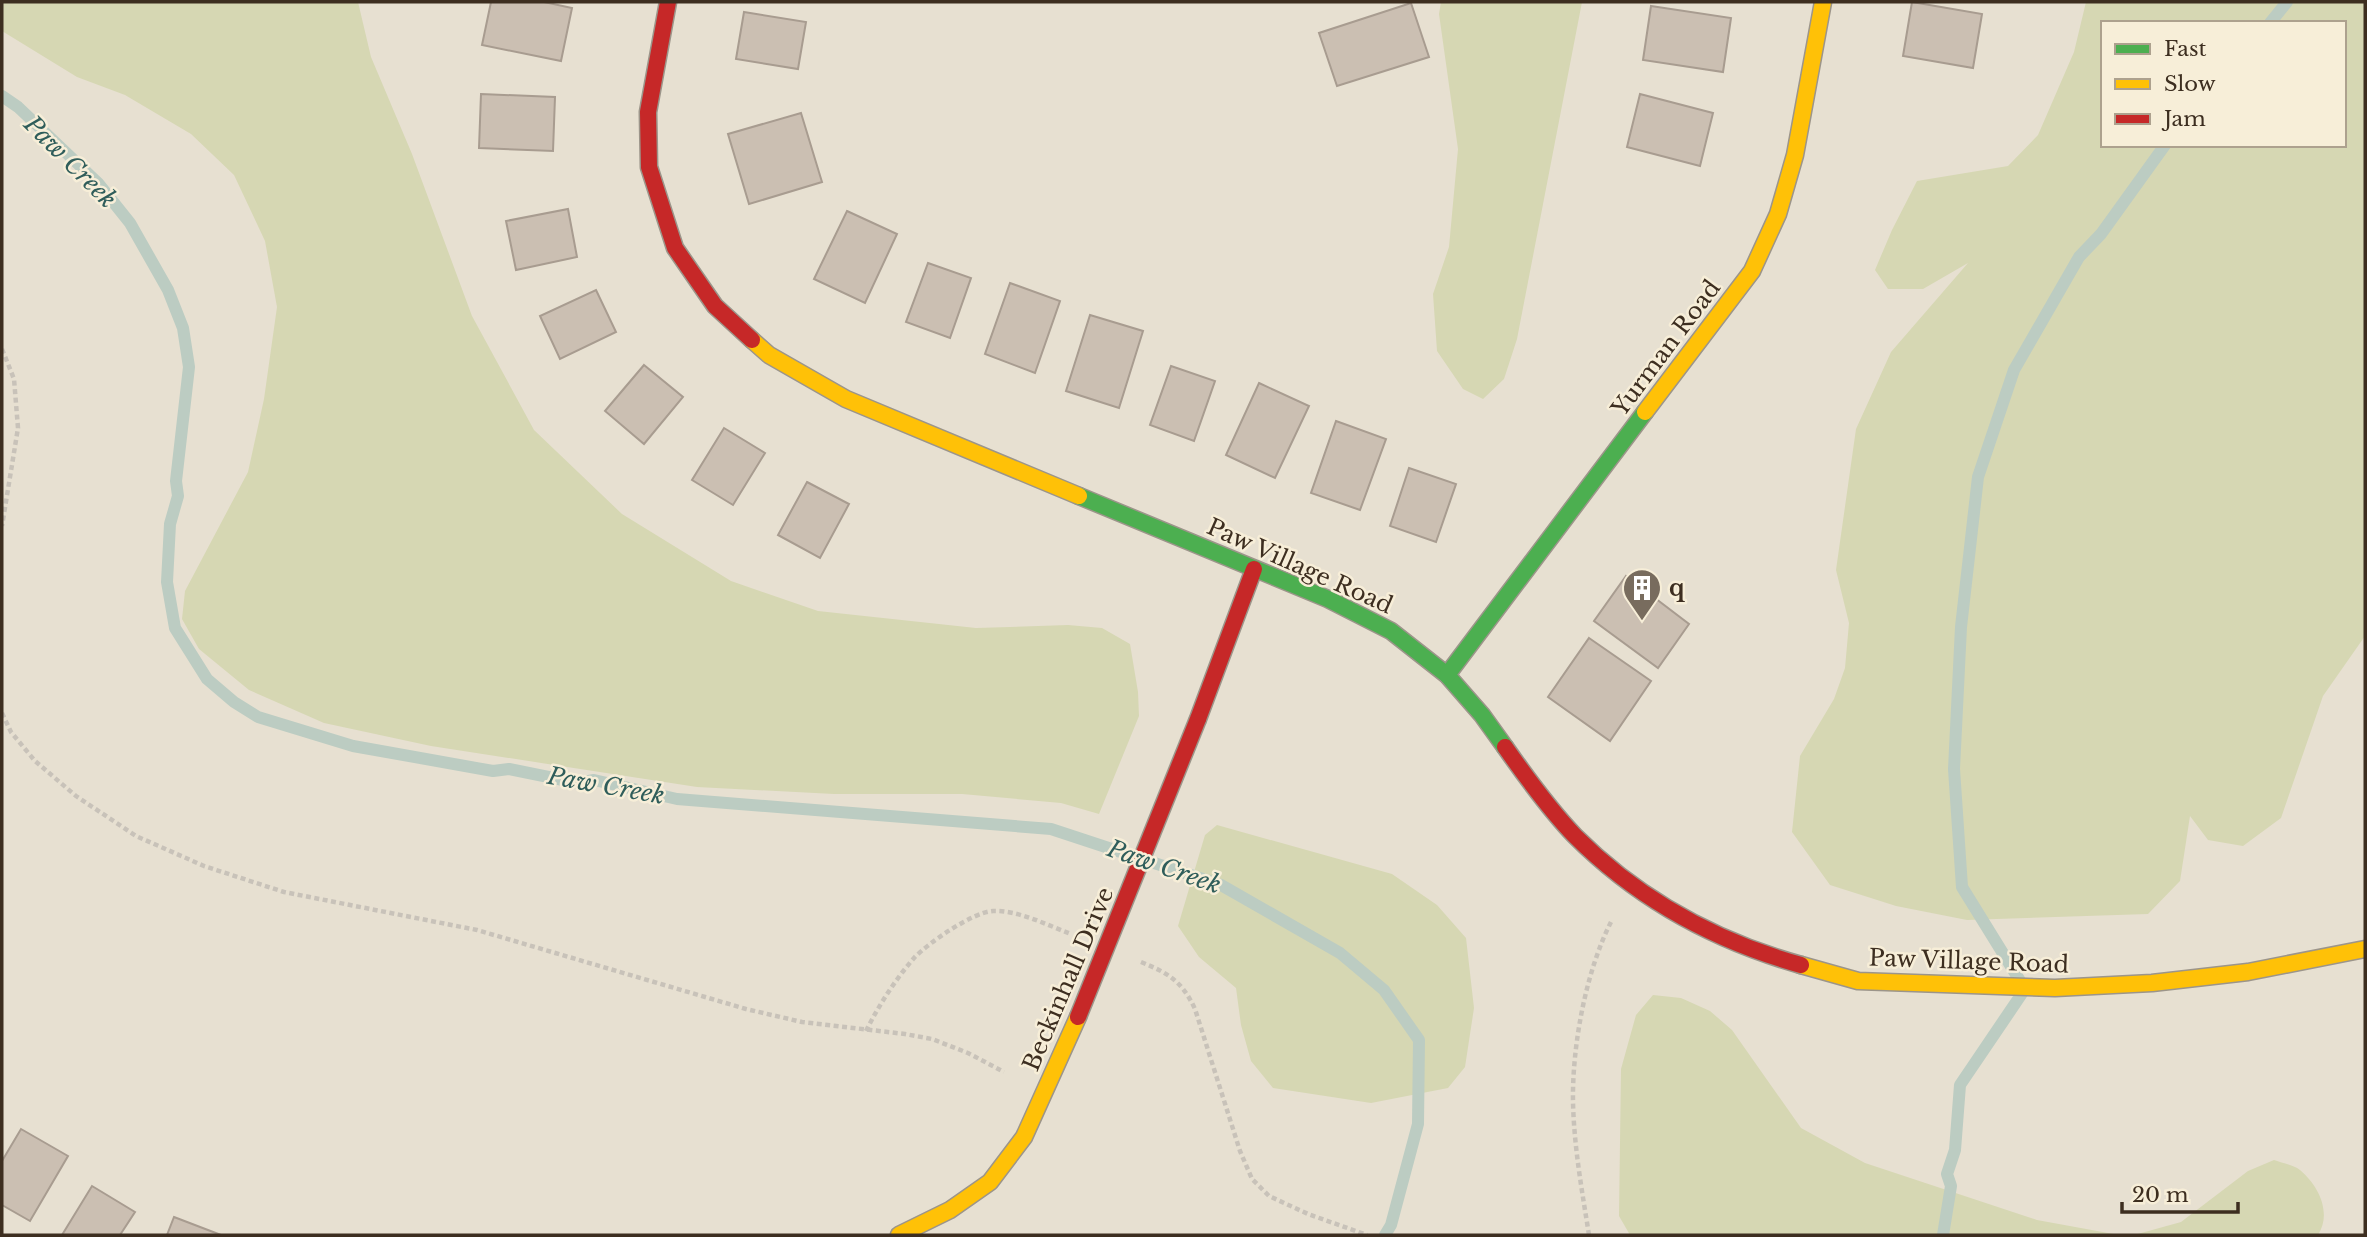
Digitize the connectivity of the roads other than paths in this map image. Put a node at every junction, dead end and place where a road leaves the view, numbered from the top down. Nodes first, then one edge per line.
1 (668, 2) edge
2 (1823, 2) edge
3 (1254, 569) junction
4 (1447, 675) junction
5 (2365, 949) edge
6 (899, 1235) edge

1 - 3 street, Paw Village Road
2 - 4 street, Yurman Road
3 - 4 street, Paw Village Road
3 - 6 street, Beckinhall Drive, bridge
4 - 5 street, Paw Village Road

